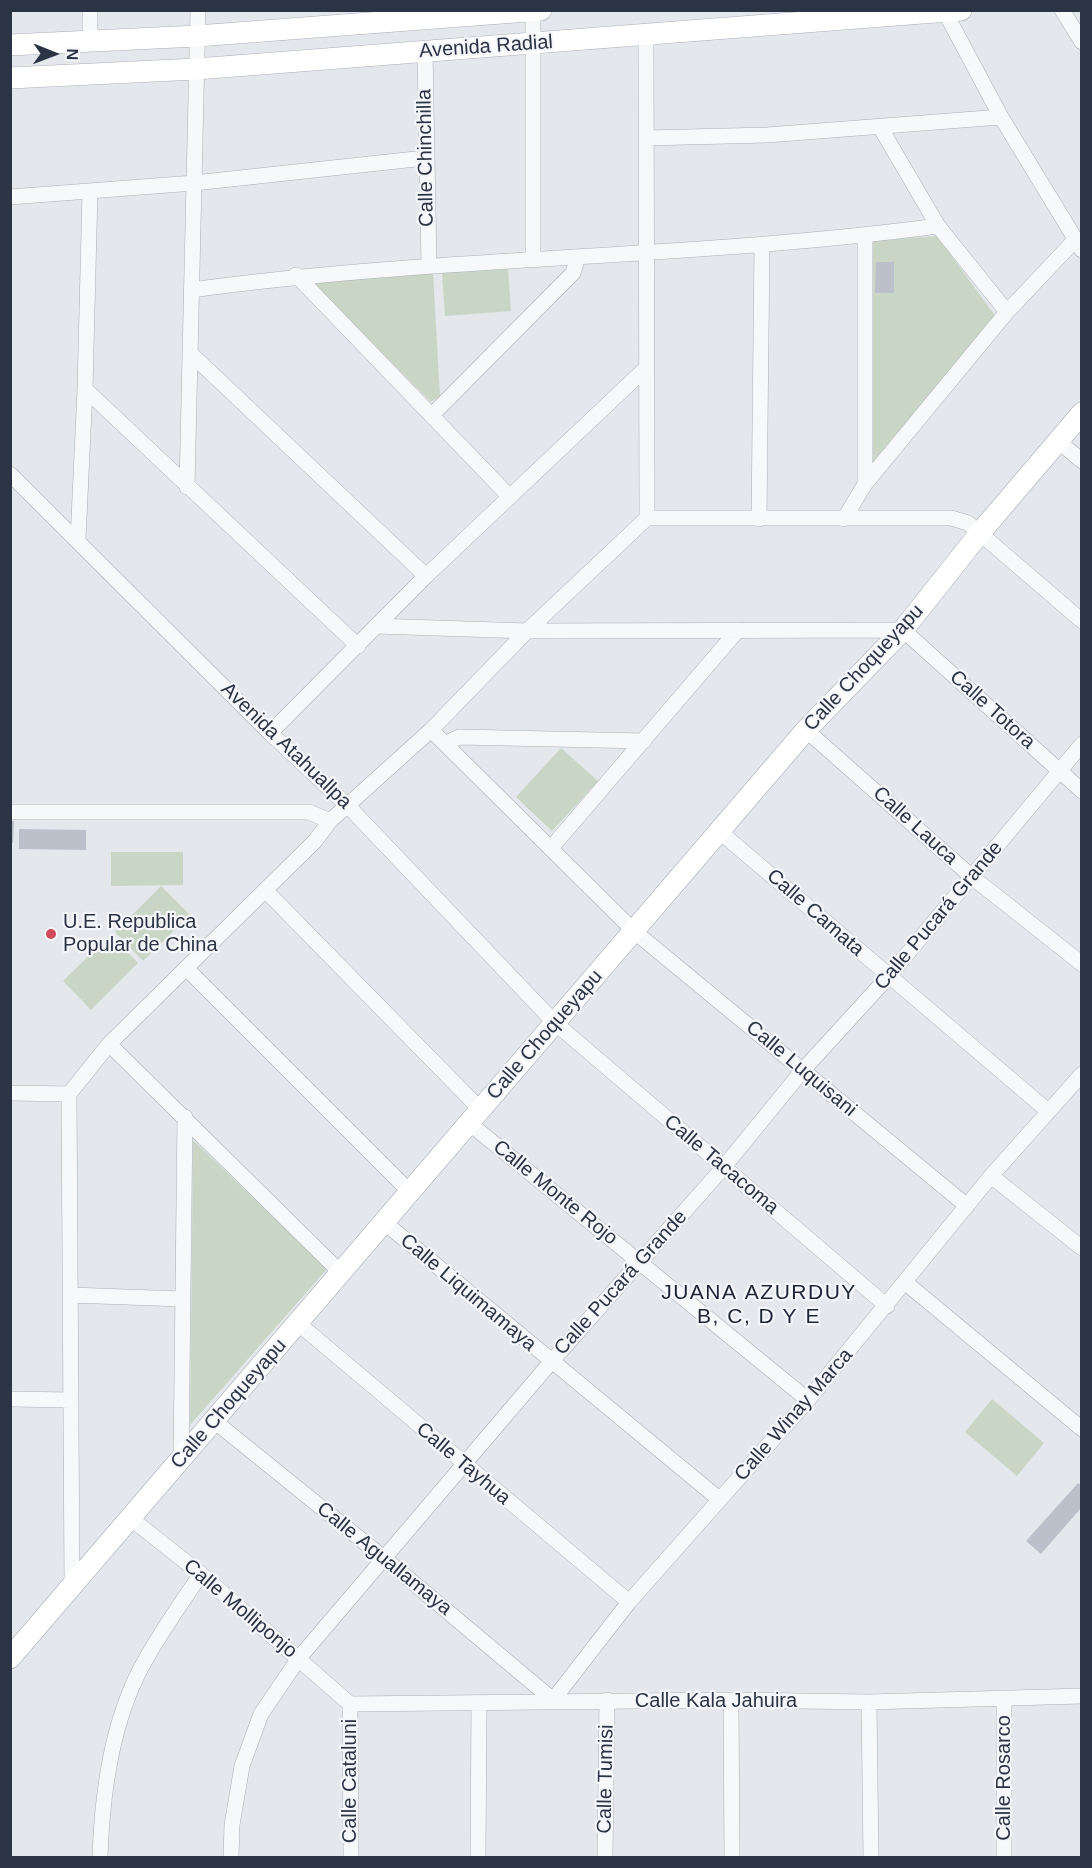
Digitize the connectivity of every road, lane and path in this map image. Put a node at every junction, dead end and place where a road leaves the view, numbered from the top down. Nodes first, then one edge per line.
1 (90, 10) edge
2 (198, 10) edge
3 (1062, 10) edge
4 (537, 11) edge
5 (953, 11) edge
6 (463, 14) edge
7 (861, 14) edge
8 (646, 34) junction
9 (197, 36) junction
10 (90, 41) junction
11 (1082, 42) edge
12 (534, 44) junction
13 (10, 45) edge
14 (424, 51) junction
15 (196, 69) junction
16 (10, 78) edge
17 (1001, 117) junction
18 (880, 127) junction
19 (647, 138) junction
20 (425, 158) junction
21 (194, 183) junction
22 (90, 192) junction
23 (10, 197) edge
24 (938, 226) junction
25 (865, 235) junction
26 (762, 245) junction
27 (1078, 245) edge
28 (646, 251) junction
29 (578, 257) junction
30 (533, 260) junction
31 (429, 265) junction
32 (296, 275) junction
33 (192, 290) junction
34 (1007, 312) junction
35 (190, 353) junction
36 (646, 368) junction
37 (85, 389) junction
38 (1082, 413) edge
39 (432, 415) junction
40 (1058, 441) junction
41 (1082, 461) edge
42 (10, 474) edge
43 (865, 484) junction
44 (187, 487) junction
45 (509, 496) junction
46 (647, 518) junction
47 (759, 519) junction
48 (844, 519) junction
49 (980, 534) junction
50 (78, 540) junction
51 (426, 576) junction
52 (1082, 621) edge
53 (376, 626) junction
54 (738, 630) junction
55 (903, 630) junction
56 (527, 631) junction
57 (358, 646) junction
58 (431, 730) junction
59 (806, 730) junction
60 (270, 733) junction
61 (644, 741) junction
62 (447, 743) junction
63 (1082, 744) edge
64 (1059, 771) junction
65 (1082, 790) edge
66 (348, 806) junction
67 (10, 812) edge
68 (330, 821) junction
69 (719, 831) junction
70 (551, 848) junction
71 (972, 878) junction
72 (266, 891) junction
73 (635, 932) junction
74 (1082, 964) edge
75 (187, 969) junction
76 (888, 977) junction
77 (555, 1023) junction
78 (110, 1044) junction
79 (803, 1070) junction
80 (1082, 1074) edge
81 (10, 1093) edge
82 (69, 1094) junction
83 (1048, 1111) junction
84 (474, 1116) junction
85 (185, 1117) junction
86 (723, 1168) junction
87 (991, 1176) junction
88 (411, 1193) junction
89 (967, 1206) junction
90 (385, 1223) junction
91 (1082, 1248) edge
92 (639, 1262) junction
93 (341, 1273) junction
94 (906, 1283) junction
95 (70, 1295) junction
96 (183, 1299) junction
97 (887, 1306) junction
98 (299, 1324) junction
99 (551, 1362) junction
100 (10, 1399) edge
101 (71, 1400) junction
102 (808, 1400) junction
103 (213, 1420) junction
104 (1082, 1429) edge
105 (181, 1460) junction
106 (463, 1464) junction
107 (719, 1499) junction
108 (129, 1517) junction
109 (385, 1559) junction
110 (201, 1574) junction
111 (72, 1584) junction
112 (629, 1602) junction
113 (10, 1658) edge
114 (299, 1658) junction
115 (1082, 1696) edge
116 (1004, 1698) junction
117 (553, 1700) junction
118 (607, 1700) junction
119 (731, 1700) junction
120 (869, 1702) junction
121 (350, 1704) junction
122 (479, 1704) junction
123 (100, 1857) edge
124 (231, 1857) edge
125 (351, 1857) edge
126 (478, 1857) edge
127 (605, 1857) edge
128 (732, 1857) edge
129 (871, 1857) edge
130 (1004, 1857) edge

1 - 10 street
2 - 9 street
3 - 11 street
4 - 6 street, Avenida Radial
4 - 12 street
5 - 7 street, Avenida Radial
5 - 17 street
6 - 9 street, Avenida Radial
7 - 8 street, Avenida Radial
8 - 12 street, Avenida Radial
8 - 19 street
9 - 10 street, Avenida Radial
9 - 15 street
10 - 13 street, Avenida Radial
12 - 14 street, Avenida Radial
12 - 30 street
14 - 15 street, Avenida Radial
14 - 20 street, Calle Chinchilla
15 - 16 street, Avenida Radial
15 - 21 street
17 - 18 street
17 - 27 street
18 - 19 street
18 - 24 street
19 - 28 street
20 - 21 street
20 - 31 street, Calle Chinchilla
21 - 22 street
21 - 33 street
22 - 23 street
22 - 37 street
24 - 25 street
24 - 34 street
25 - 26 street
25 - 43 street
26 - 28 street
26 - 47 street
27 - 34 street
28 - 29 street
28 - 36 street
29 - 30 street
29 - 39 street
30 - 31 street
31 - 32 street
32 - 33 street
32 - 39 street
33 - 35 street
34 - 43 street
35 - 44 street
35 - 51 street
36 - 45 street
36 - 46 street
37 - 44 street
37 - 50 street
38 - 40 street, Calle Choqueyapu
39 - 45 street
40 - 41 street
40 - 49 street, Calle Choqueyapu
42 - 50 street, Avenida Atahuallpa
43 - 48 street
44 - 57 street
45 - 51 street
46 - 47 street
46 - 56 street
47 - 48 street
48 - 49 street
49 - 52 street
49 - 55 street, Calle Choqueyapu
50 - 60 street, Avenida Atahuallpa
51 - 53 street
53 - 56 street
53 - 57 street
54 - 55 street
54 - 56 street
54 - 61 street
55 - 59 street, Calle Choqueyapu
55 - 64 street, Calle Totora
56 - 58 street
57 - 60 street
58 - 62 street, Calle Luquisani
58 - 66 street
59 - 69 street, Calle Choqueyapu
59 - 71 street, Calle Lauca
60 - 66 street, Avenida Atahuallpa
61 - 62 street
61 - 70 street
62 - 70 street, Calle Luquisani
63 - 64 street, Calle Pucará Grande
64 - 65 street, Calle Totora
64 - 71 street, Calle Pucará Grande
66 - 68 street
66 - 77 street, Avenida Atahuallpa
67 - 68 street
68 - 72 street
69 - 73 street, Calle Choqueyapu
69 - 76 street, Calle Camata
70 - 73 street, Calle Luquisani
71 - 74 street, Calle Lauca
71 - 76 street, Calle Pucará Grande
72 - 75 street
72 - 84 street, Calle Monte Rojo
73 - 77 street, Calle Choqueyapu
73 - 79 street, Calle Luquisani
75 - 78 street
75 - 88 street
76 - 79 street, Calle Pucará Grande
76 - 83 street, Calle Camata
77 - 84 street, Calle Choqueyapu
77 - 86 street, Calle Tacacoma
78 - 82 street
78 - 85 street
79 - 86 street, Calle Pucará Grande
79 - 89 street, Calle Luquisani
80 - 83 street, Calle Winay Marca
81 - 82 street
82 - 95 street
83 - 87 street, Calle Winay Marca
84 - 88 street, Calle Choqueyapu
84 - 92 street, Calle Monte Rojo
85 - 93 street
85 - 96 street
86 - 92 street, Calle Pucará Grande
86 - 97 street, Calle Tacacoma
87 - 89 street, Calle Winay Marca
87 - 91 street
88 - 90 street, Calle Choqueyapu
89 - 94 street, Calle Winay Marca
90 - 93 street, Calle Choqueyapu
90 - 99 street, Calle Liquimamaya
92 - 99 street, Calle Pucará Grande
92 - 102 street, Calle Monte Rojo
93 - 98 street, Calle Choqueyapu
94 - 97 street, Calle Winay Marca
94 - 104 street
95 - 96 street
95 - 101 street
96 - 105 street
97 - 102 street, Calle Winay Marca
98 - 103 street, Calle Choqueyapu
98 - 106 street, Calle Tayhua
99 - 106 street, Calle Pucará Grande
99 - 107 street, Calle Liquimamaya
100 - 101 street
101 - 111 street
102 - 107 street, Calle Winay Marca
103 - 105 street, Calle Choqueyapu
103 - 109 street, Calle Aguallamaya
105 - 108 street, Calle Choqueyapu
106 - 109 street, Calle Pucará Grande
106 - 112 street, Calle Tayhua
107 - 112 street, Calle Winay Marca
108 - 110 street, Calle Molliponjo
108 - 111 street, Calle Choqueyapu
109 - 114 street, Calle Pucará Grande
109 - 117 street, Calle Aguallamaya
110 - 114 street, Calle Molliponjo
110 - 123 street
111 - 113 street, Calle Choqueyapu
112 - 117 street, Calle Winay Marca
114 - 121 street, Calle Molliponjo
114 - 124 street, Calle Pucará Grande
115 - 116 street, Calle Kala Jahuira
116 - 120 street, Calle Kala Jahuira
116 - 130 street, Calle Rosarco
117 - 118 street, Calle Kala Jahuira
117 - 122 street, Calle Kala Jahuira
118 - 119 street, Calle Kala Jahuira
118 - 127 street, Calle Tumisi
119 - 120 street, Calle Kala Jahuira
119 - 128 street
120 - 129 street
121 - 122 street, Calle Kala Jahuira
121 - 125 street, Calle Cataluni
122 - 126 street

